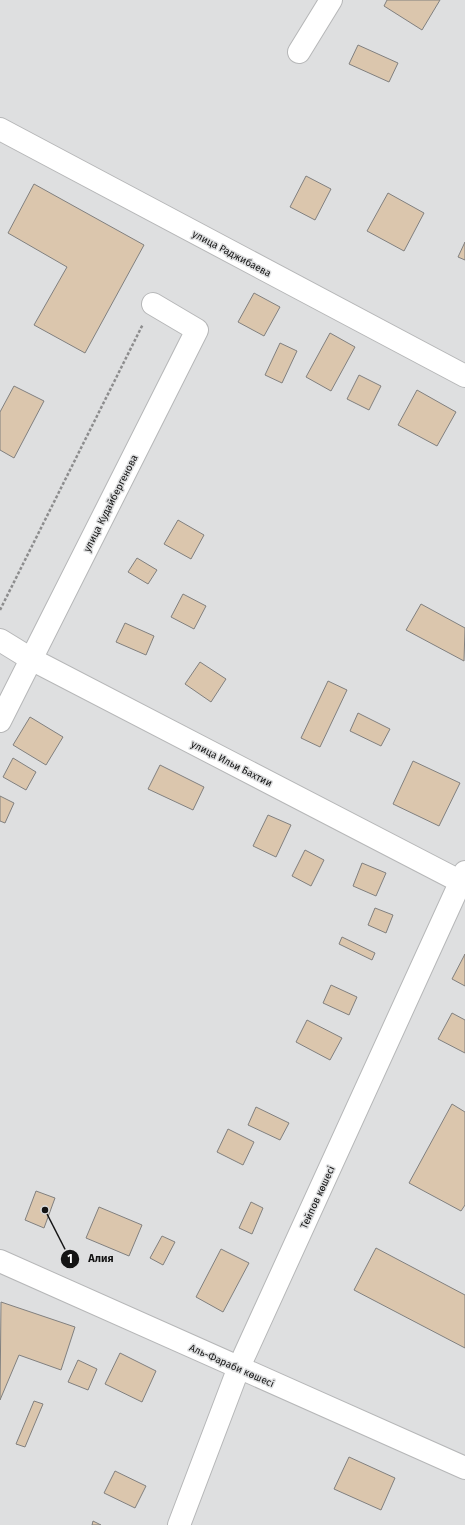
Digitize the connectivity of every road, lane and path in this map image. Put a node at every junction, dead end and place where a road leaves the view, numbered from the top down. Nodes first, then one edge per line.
1 (331, 0) edge
2 (299, 52) dead end
3 (0, 129) edge
4 (153, 304) joint
5 (465, 376) edge
6 (0, 610) edge
7 (0, 640) edge
8 (31, 659) junction
9 (0, 721) edge
10 (464, 880) edge
11 (0, 1262) edge
12 (239, 1367) junction
13 (465, 1468) edge
14 (179, 1525) edge

1 - 2 street
3 - 5 street, улица Раджибаева
4 - 6 path
4 - 8 street, улица Кудайбергенова
7 - 8 street, улица Ильи Бахтии
8 - 9 street, улица Кудайбергенова
8 - 10 street, улица Ильи Бахтии
10 - 12 street, Тейпов көшесі
11 - 12 street, Аль-Фараби көшесі
12 - 13 street, Аль-Фараби көшесі
12 - 14 street, Тейпов көшесі

